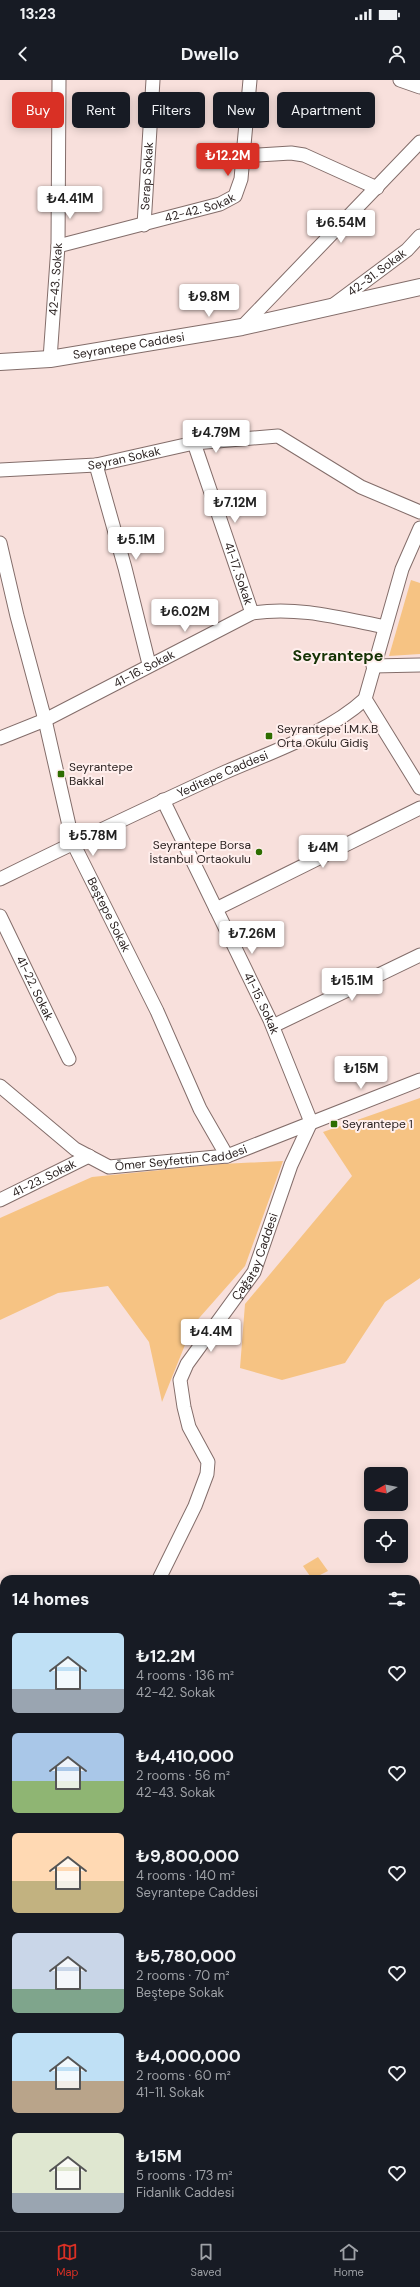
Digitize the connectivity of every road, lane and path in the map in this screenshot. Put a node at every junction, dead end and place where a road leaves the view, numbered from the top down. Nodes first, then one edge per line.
1 (59, 80) edge
2 (153, 80) edge
3 (250, 80) edge
4 (400, 80) edge
5 (420, 88) edge
6 (420, 142) edge
7 (243, 156) junction
8 (377, 188) junction
9 (144, 225) junction
10 (420, 236) edge
11 (58, 246) junction
12 (420, 288) edge
13 (332, 306) junction
14 (242, 327) junction
15 (50, 359) junction
16 (0, 362) edge
17 (194, 443) junction
18 (96, 464) junction
19 (0, 470) edge
20 (420, 512) edge
21 (420, 528) edge
22 (0, 543) edge
23 (252, 613) junction
24 (385, 627) junction
25 (149, 664) junction
26 (420, 665) edge
27 (373, 666) junction
28 (365, 699) junction
29 (45, 720) junction
30 (0, 738) edge
31 (420, 788) edge
32 (164, 800) junction
33 (420, 808) edge
34 (73, 843) junction
35 (0, 879) edge
36 (216, 908) junction
37 (0, 916) edge
38 (420, 955) edge
39 (273, 1026) junction
40 (69, 1059) dead end
41 (420, 1080) edge
42 (0, 1086) edge
43 (311, 1122) junction
44 (89, 1156) junction
45 (227, 1156) junction
46 (0, 1200) edge
47 (161, 1575) edge

1 - 11 street, 42-43. Sokak
2 - 9 street, Serap Sokak
3 - 7 street
4 - 5 street
6 - 8 street
7 - 8 street
7 - 9 street, 42-42. Sokak
8 - 14 street
9 - 11 street, 42-42. Sokak
10 - 13 street, 42-31. Sokak
11 - 15 street, 42-43. Sokak
12 - 13 street, Seyrantepe Caddesi
13 - 14 street, Seyrantepe Caddesi
14 - 15 street, Seyrantepe Caddesi
15 - 16 street, Seyrantepe Caddesi
17 - 18 street, Seyran Sokak
17 - 20 street, Seyran Sokak
17 - 23 street, 41-17. Sokak
18 - 19 street, Seyran Sokak
18 - 25 street
21 - 24 street
22 - 29 street, Beştepe Sokak
23 - 24 street, 41-16. Sokak
23 - 25 street, 41-16. Sokak
24 - 27 street
25 - 29 street, 41-16. Sokak
26 - 27 street
27 - 28 street
28 - 31 street
28 - 32 street, Yeditepe Caddesi
29 - 30 street, 41-16. Sokak
29 - 34 street, Beştepe Sokak
32 - 34 street, Yeditepe Caddesi
32 - 36 street, 41-15. Sokak
33 - 36 street
34 - 35 street, Yeditepe Caddesi
34 - 45 street, Beştepe Sokak
36 - 39 street, 41-15. Sokak
37 - 40 street, 41-22. Sokak
38 - 39 street
39 - 43 street, 41-15. Sokak
41 - 43 street, Ömer Seyfettin Caddesi
42 - 44 street, Ömer Seyfettin Caddesi
43 - 45 street, Ömer Seyfettin Caddesi
43 - 47 street, Çağatay Caddesi
44 - 45 street, Ömer Seyfettin Caddesi
44 - 46 street, 41-23. Sokak

